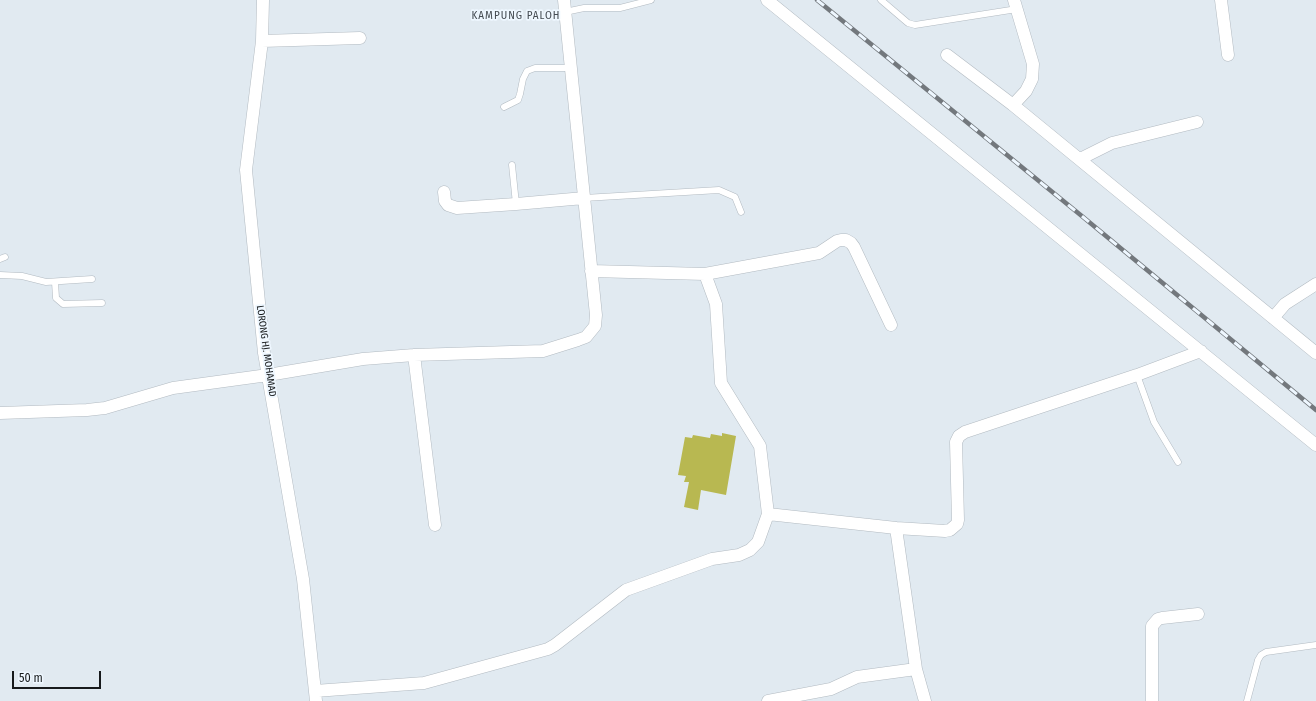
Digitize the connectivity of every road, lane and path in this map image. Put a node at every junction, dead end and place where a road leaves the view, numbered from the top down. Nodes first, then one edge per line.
1 (263, 0) edge
2 (564, 0) edge
3 (651, 0) edge
4 (767, 0) edge
5 (880, 0) edge
6 (1221, 0) edge
7 (1016, 4) edge
8 (565, 12) junction
9 (360, 38) dead end
10 (262, 41) junction
11 (947, 55) dead end
12 (1228, 55) dead end
13 (571, 68) junction
14 (1013, 105) junction
15 (504, 107) dead end
16 (1197, 122) dead end
17 (1080, 159) junction
18 (512, 165) dead end
19 (444, 192) dead end
20 (584, 198) junction
21 (516, 204) junction
22 (741, 212) dead end
23 (591, 271) junction
24 (705, 274) junction
25 (0, 275) edge
26 (92, 279) dead end
27 (54, 282) junction
28 (1316, 284) edge
29 (102, 303) dead end
30 (1274, 318) junction
31 (891, 325) dead end
32 (1201, 351) junction
33 (1316, 353) edge
34 (414, 354) junction
35 (268, 375) junction
36 (1137, 375) junction
37 (0, 413) edge
38 (1316, 445) edge
39 (1178, 462) dead end
40 (768, 514) junction
41 (435, 526) dead end
42 (896, 528) junction
43 (1198, 614) dead end
44 (1316, 645) edge
45 (916, 669) junction
46 (316, 696) edge
47 (768, 701) edge
48 (925, 701) edge
49 (1152, 701) edge
50 (1246, 701) edge

1 - 10 street, LORONG HJ. MOHAMAD
2 - 8 street
3 - 8 lane
4 - 32 street
5 - 7 lane
6 - 12 street
7 - 14 street
8 - 13 street
9 - 10 street
10 - 35 street, LORONG HJ. MOHAMAD
11 - 14 street
13 - 15 lane
13 - 20 street
14 - 17 street
16 - 17 street
17 - 30 street
18 - 21 lane
19 - 21 street
20 - 21 street
20 - 22 lane
20 - 23 street
23 - 24 street
23 - 34 street
24 - 31 street
24 - 40 street
25 - 27 lane
26 - 27 lane
27 - 29 lane
28 - 30 street
30 - 33 street
32 - 36 street
32 - 38 street
34 - 35 street
34 - 41 street
35 - 37 street
35 - 46 street, LORONG HJ. MOHAMAD
36 - 39 lane
36 - 42 street
40 - 42 street
40 - 46 street
42 - 45 street
43 - 49 street
44 - 50 lane
45 - 47 street
45 - 48 street

